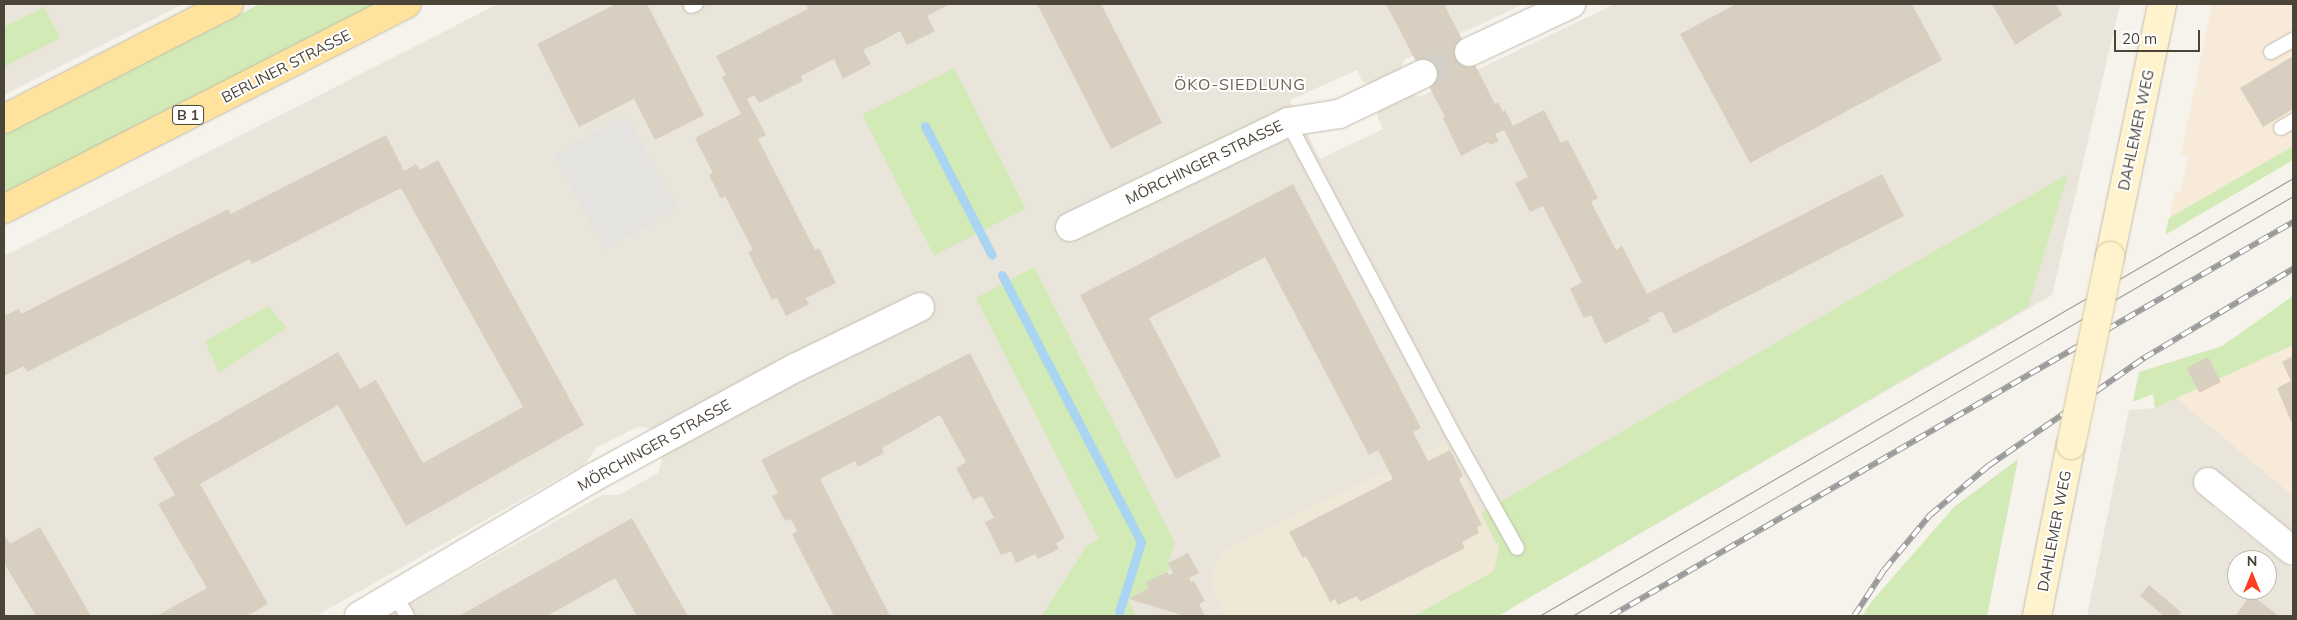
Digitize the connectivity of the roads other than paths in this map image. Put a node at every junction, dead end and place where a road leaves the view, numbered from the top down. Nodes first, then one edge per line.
1 (229, 4) edge
2 (407, 4) edge
3 (1571, 4) edge
4 (2162, 4) edge
5 (2293, 40) edge
6 (1469, 52) tunnel mouth
7 (2271, 52) dead end
8 (1424, 74) tunnel mouth
9 (4, 119) edge
10 (1288, 122) junction
11 (4, 209) edge
12 (1070, 227) dead end
13 (920, 308) dead end
14 (2208, 482) dead end
15 (1517, 548) dead end
16 (2293, 550) edge
17 (401, 606) edge
18 (359, 616) edge
19 (2037, 616) edge

1 - 9 main road
2 - 11 main road, BERLINER STRASSE / B 1
3 - 6 street
4 - 19 main road, DAHLEMER WEG, bridge
5 - 7 lane
8 - 10 street, MÖRCHINGER STRASSE
10 - 12 street, MÖRCHINGER STRASSE
10 - 15 lane
13 - 17 street, MÖRCHINGER STRASSE
14 - 16 street
17 - 18 street, MÖRCHINGER STRASSE

